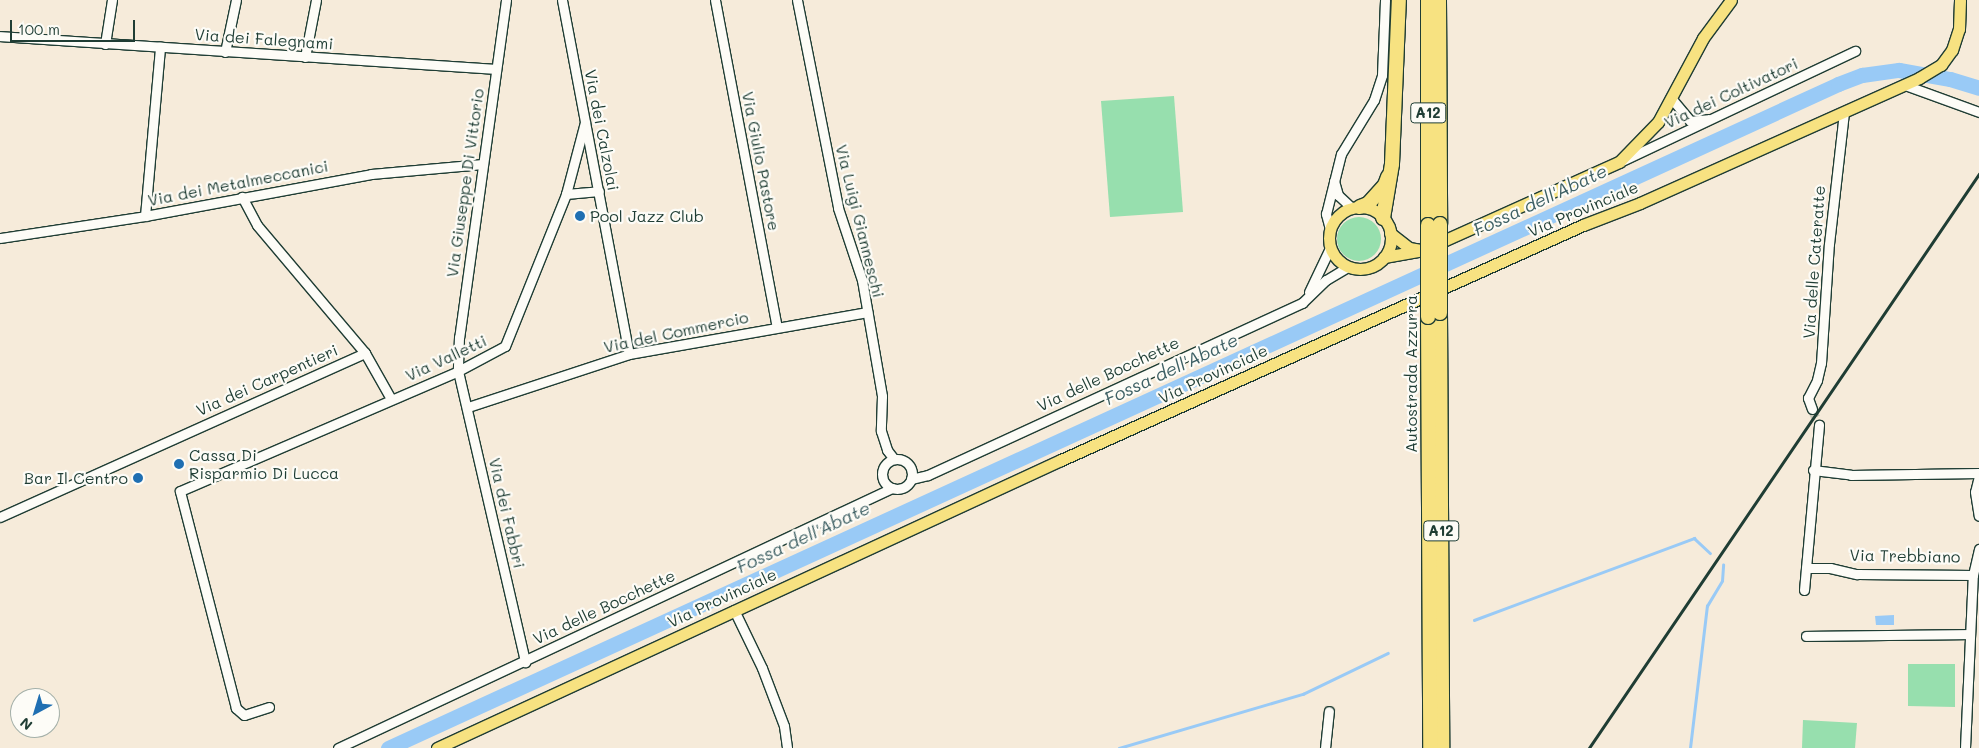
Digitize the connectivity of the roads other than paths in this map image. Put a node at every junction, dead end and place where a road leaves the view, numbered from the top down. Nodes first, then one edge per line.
1 (112, 0) edge
2 (236, 0) edge
3 (316, 0) edge
4 (506, 0) edge
5 (562, 0) edge
6 (715, 0) edge
7 (797, 0) edge
8 (1385, 0) edge
9 (1399, 0) edge
10 (1428, 0) edge
11 (1439, 0) edge
12 (1731, 0) edge
13 (1960, 0) edge
14 (0, 36) edge
15 (105, 44) junction
16 (160, 48) junction
17 (1855, 51) dead end
18 (226, 52) junction
19 (304, 57) junction
20 (496, 69) junction
21 (1905, 85) junction
22 (1671, 98) junction
23 (1844, 112) junction
24 (1979, 112) edge
25 (1715, 118) junction
26 (585, 122) junction
27 (1619, 162) junction
28 (483, 164) junction
29 (1392, 164) junction
30 (1333, 178) junction
31 (599, 191) junction
32 (566, 194) junction
33 (242, 197) junction
34 (1356, 208) junction
35 (145, 216) junction
36 (1383, 218) junction
37 (1434, 225) junction
38 (1330, 229) junction
39 (1390, 232) junction
40 (0, 238) edge
41 (1330, 248) junction
42 (1423, 250) junction
43 (1384, 257) junction
44 (1348, 267) junction
45 (1302, 303) junction
46 (867, 312) junction
47 (1434, 315) junction
48 (777, 327) junction
49 (365, 353) junction
50 (629, 354) junction
51 (458, 370) junction
52 (391, 399) junction
53 (468, 407) junction
54 (1812, 410) tunnel mouth
55 (1819, 425) tunnel mouth
56 (887, 450) junction
57 (894, 459) junction
58 (885, 464) junction
59 (1813, 470) junction
60 (911, 475) junction
61 (1979, 478) edge
62 (888, 485) junction
63 (1979, 516) edge
64 (0, 517) edge
65 (1979, 549) edge
66 (1806, 568) junction
67 (1976, 577) edge
68 (1804, 590) dead end
69 (734, 610) junction
70 (1970, 634) junction
71 (1806, 636) dead end
72 (525, 662) junction
73 (269, 707) dead end
74 (1329, 711) dead end
75 (338, 748) edge
76 (437, 748) edge
77 (787, 748) edge
78 (1325, 748) edge
79 (1430, 748) edge
80 (1442, 748) edge
81 (1965, 748) edge

1 - 15 street
2 - 18 street
3 - 19 street
4 - 20 street, Via Giuseppe Di Vittorio
5 - 26 street, Via dei Calzolai
6 - 48 street, Via Giulio Pastore
7 - 46 street, Via Luigi Gianneschi
8 - 30 street
9 - 29 highway
10 - 37 highway, Autostrada Azzurra / A12
11 - 37 highway, Autostrada Azzurra / A12
12 - 22 main road
13 - 21 main road, Via Provinciale
14 - 15 street, Via dei Falegnami
15 - 16 street, Via dei Falegnami
16 - 18 street, Via dei Falegnami
16 - 35 street
17 - 25 street, Via dei Coltivatori
18 - 19 street, Via dei Falegnami
19 - 20 street, Via dei Falegnami
20 - 28 street, Via Giuseppe Di Vittorio
21 - 23 main road, Via Provinciale
21 - 24 street
22 - 25 street
22 - 27 main road
23 - 54 street, Via delle Cateratte
23 - 69 main road, Via Provinciale
25 - 27 street, Via dei Coltivatori
26 - 31 street, Via dei Calzolai
26 - 32 street, Via Valletti
27 - 42 main road
28 - 33 street, Via dei Metalmeccanici
28 - 51 street, Via Giuseppe Di Vittorio
29 - 34 highway
29 - 36 highway
30 - 34 street
30 - 38 street
31 - 32 street
31 - 50 street, Via dei Calzolai
32 - 51 street, Via Valletti
33 - 35 street, Via dei Metalmeccanici
33 - 49 street, Via dei Carpentieri
34 - 36 main road
34 - 38 main road
35 - 40 street, Via dei Metalmeccanici
36 - 39 main road
37 - 47 highway, Autostrada Azzurra / A12, bridge
38 - 41 main road
39 - 42 main road
39 - 43 main road
41 - 44 main road
41 - 45 street
42 - 43 main road
43 - 44 main road
44 - 45 street
45 - 60 street, Via delle Bocchette
46 - 48 street, Via del Commercio
46 - 56 street, Via Luigi Gianneschi
47 - 79 highway, Autostrada Azzurra / A12
47 - 80 highway, Autostrada Azzurra / A12
48 - 50 street, Via del Commercio
49 - 52 street
49 - 64 street, Via dei Carpentieri
50 - 53 street, Via del Commercio
51 - 52 street, Via Valletti
51 - 53 street, Via dei Fabbri
52 - 73 street, Via Valletti
53 - 72 street, Via dei Fabbri
55 - 59 street
56 - 57 street, Via Luigi Gianneschi
56 - 58 street, Via Luigi Gianneschi
57 - 58 street
57 - 60 street
58 - 62 street
59 - 61 street
59 - 66 street
60 - 62 street, Via delle Bocchette
61 - 63 street
62 - 72 street, Via delle Bocchette
65 - 67 street
66 - 67 street, Via Trebbiano
66 - 68 street
67 - 70 street
69 - 76 main road, Via Provinciale
69 - 77 street
70 - 71 street
70 - 81 street
72 - 75 street, Via delle Bocchette
74 - 78 street

